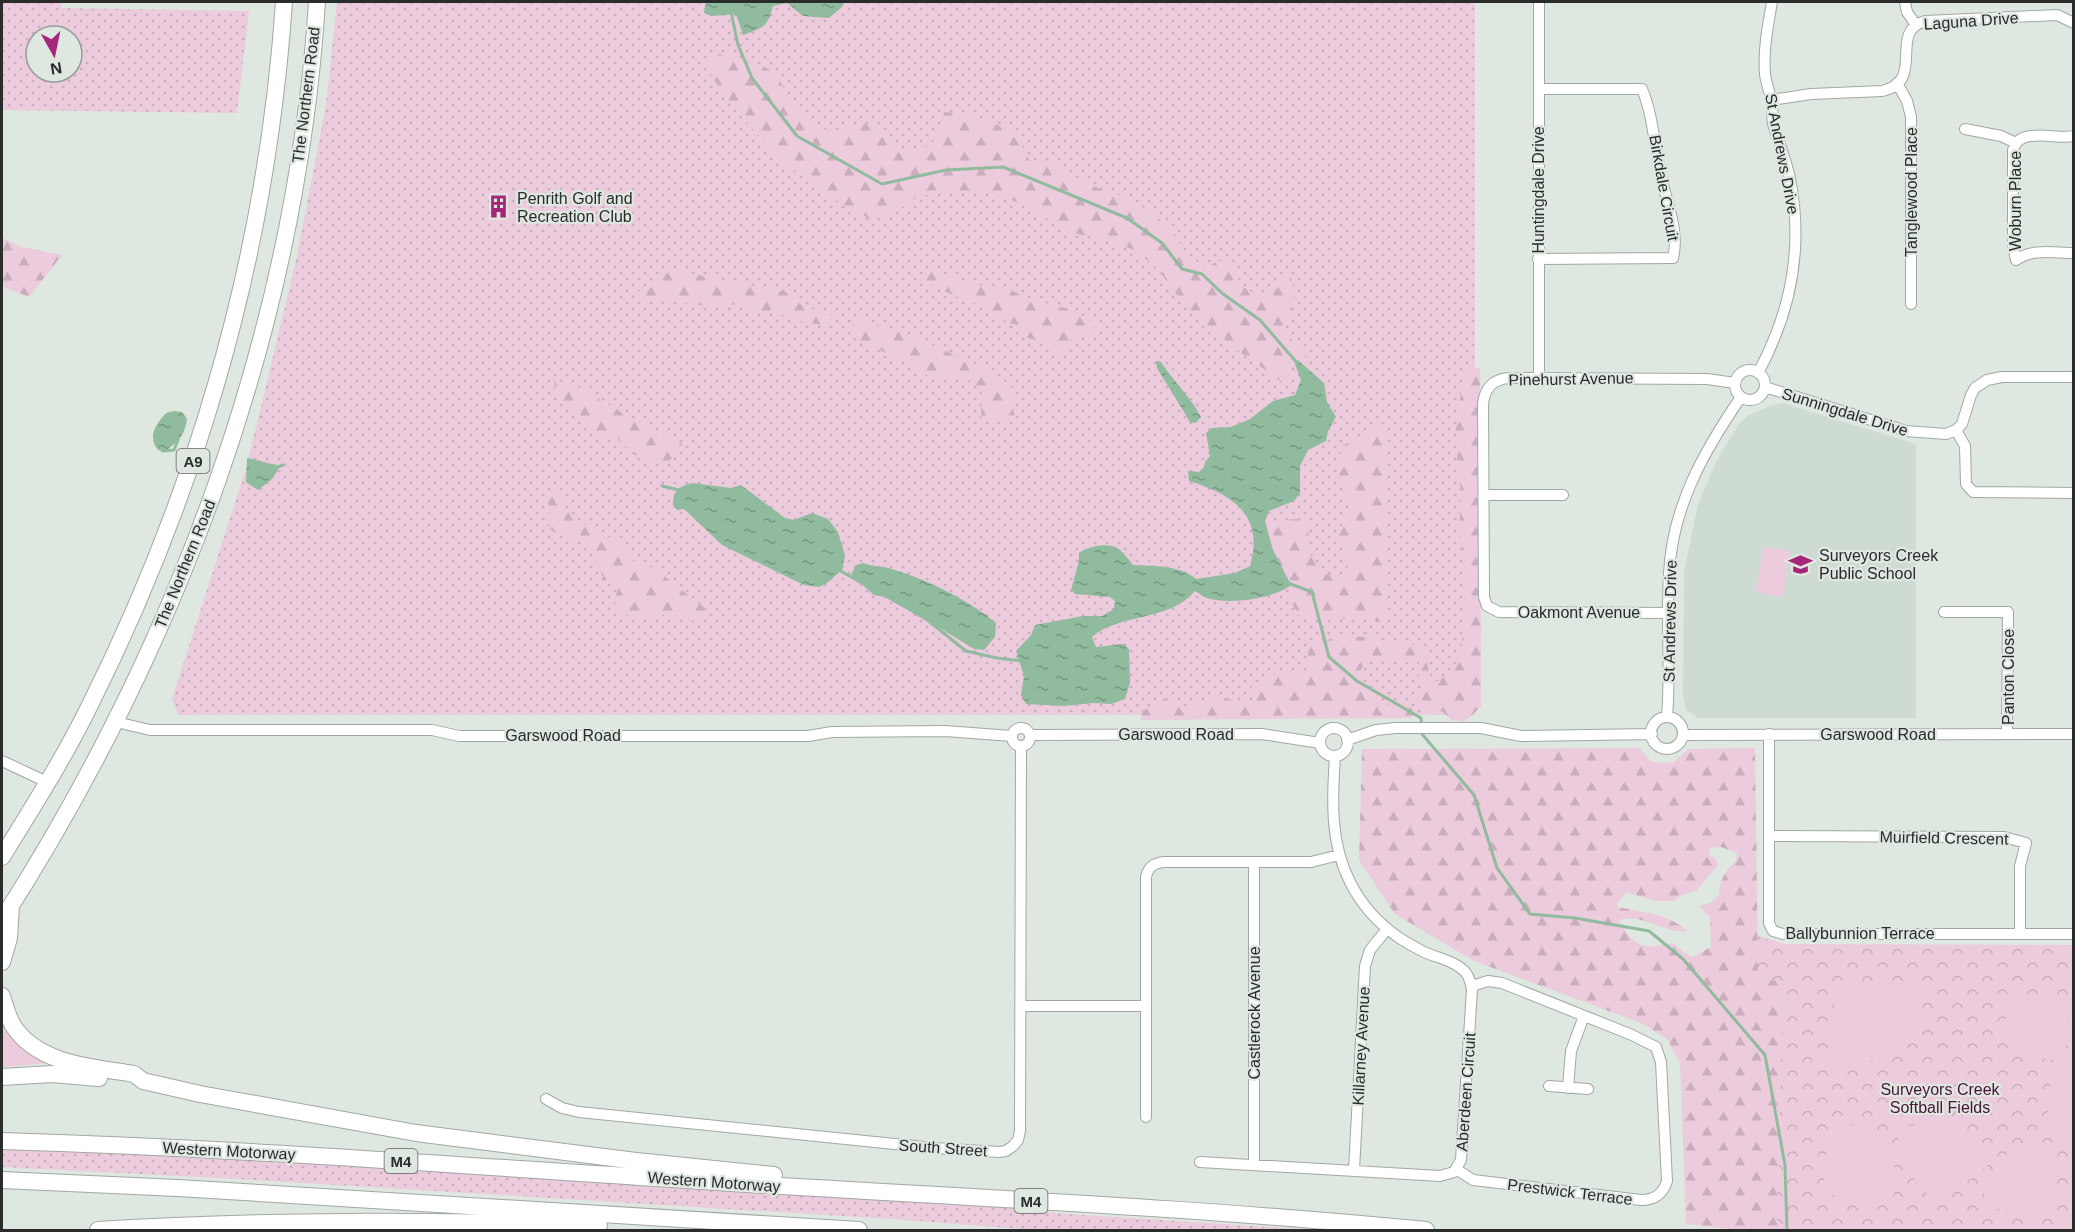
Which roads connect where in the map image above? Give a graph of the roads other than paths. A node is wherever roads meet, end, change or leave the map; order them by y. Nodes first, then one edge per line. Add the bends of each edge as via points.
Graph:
1 (284, 2) edge
2 (317, 2) edge
3 (1539, 2) edge
4 (1773, 2) edge
5 (1905, 2) edge
6 (2073, 21) edge
7 (1916, 25) junction
8 (1897, 84) junction
9 (1539, 89) junction
10 (1771, 100) junction
11 (1965, 129) dead end
12 (2073, 136) edge
13 (2016, 142) junction
14 (2073, 253) edge
15 (1538, 259) junction
16 (1911, 304) dead end
17 (1758, 373) junction
18 (2073, 377) edge
19 (1539, 378) junction
20 (1735, 383) junction
21 (1765, 387) junction
22 (1741, 397) junction
23 (1956, 430) junction
24 (2073, 493) edge
25 (1484, 495) junction
26 (1563, 495) dead end
27 (1490, 609) joint
28 (1944, 612) dead end
29 (1668, 613) junction
30 (1667, 717) junction
31 (116, 722) junction
32 (1652, 734) junction
33 (1769, 734) junction
34 (2007, 734) junction
35 (2073, 734) edge
36 (1031, 735) junction
37 (1683, 735) junction
38 (1012, 736) junction
39 (1347, 740) junction
40 (1320, 743) junction
41 (1021, 746) junction
42 (1335, 757) junction
43 (2, 761) edge
44 (47, 782) junction
45 (1770, 836) junction
46 (1339, 855) junction
47 (2, 857) edge
48 (1254, 862) junction
49 (6, 912) edge
50 (1387, 929) junction
51 (2020, 934) junction
52 (2073, 934) edge
53 (2, 962) edge
54 (1472, 986) junction
55 (2, 996) edge
56 (1021, 1006) junction
57 (1146, 1006) junction
58 (1584, 1016) junction
59 (2, 1077) edge
60 (143, 1081) junction
61 (1549, 1086) dead end
62 (1568, 1088) junction
63 (1588, 1089) dead end
64 (546, 1099) dead end
65 (1146, 1118) dead end
66 (2, 1141) edge
67 (1200, 1162) dead end
68 (1254, 1164) junction
69 (1456, 1169) junction
70 (1354, 1170) junction
71 (2, 1180) edge
72 (801, 1187) junction
73 (653, 1218) junction
74 (98, 1230) edge
75 (859, 1230) edge
76 (1426, 1230) edge

1 - 44 highway, The Northern Road / A9 via 273,118 249,261 202,437 124,636
2 - 31 highway, The Northern Road / A9 via 306,112 290,208 244,397 187,564
3 - 9 street, Huntingdale Drive
4 - 10 street, St Andrews Drive via 1765,58
5 - 7 street
6 - 7 street, Laguna Drive via 2050,15 1930,20
7 - 8 street, Laguna Drive via 1906,40 1906,68
8 - 10 street via 1882,91
8 - 16 street, Tanglewood Place via 1910,112
9 - 15 street, Huntingdale Drive
9 - 15 street, Birkdale Circuit via 1642,89 1676,246 1673,258
10 - 17 street, St Andrews Drive via 1773,126 1791,183 1795,249 1784,313
11 - 13 street, Woburn Place
12 - 13 street, Woburn Place via 2025,137
13 - 14 street, Woburn Place via 2016,260 2035,252
15 - 19 street, Huntingdale Drive
17 - 20 street via 1746,371 1738,375
17 - 21 street
18 - 23 street via 1987,380 1971,394 1965,420
19 - 20 street, Pinehurst Avenue via 1707,379
19 - 25 street, Pinehurst Avenue via 1504,379 1485,392
20 - 22 street
21 - 22 street via 1758,398
21 - 23 street, Sunningdale Drive via 1911,432 1946,434
22 - 29 street, St Andrews Drive via 1706,450 1683,501 1671,548
23 - 24 street via 1965,449 1966,484 1972,494
25 - 26 street
25 - 27 street, Pinehurst Avenue via 1484,597
27 - 29 street, Oakmont Avenue
28 - 34 street, Panton Close via 2008,612
29 - 30 street, St Andrews Drive
30 - 32 street via 1653,725
30 - 37 street via 1681,724
31 - 38 street, Garswood Road via 150,730 432,730 459,736 808,736 832,732 945,731
31 - 49 highway, The Northern Road / A9
32 - 37 street via 1658,746 1668,749 1678,745
32 - 39 street via 1521,736 1481,728 1395,728
33 - 34 street, Garswood Road
33 - 37 street, Garswood Road
33 - 45 street, Ballybunnion Terrace
34 - 35 street, Garswood Road
36 - 38 street via 1022,728
36 - 40 street, Garswood Road via 1262,734
36 - 41 street via 1028,743
38 - 41 street via 1015,744
39 - 40 street via 1344,732 1336,728 1325,731
39 - 42 street via 1344,751
40 - 42 street via 1325,752
41 - 56 street, South Street
42 - 46 street via 1334,824
43 - 44 street
44 - 47 highway, The Northern Road / A9
45 - 51 street, Ballybunnion Terrace via 1769,923 1776,933
45 - 51 street, Muirfield Crescent via 2004,837 2026,843 2020,866
46 - 48 street via 1315,862
46 - 50 street via 1358,895
48 - 57 street via 1150,863 1146,877
48 - 68 street, Castlerock Avenue
49 - 53 highway via 9,938
50 - 54 street via 1414,947 1459,967
50 - 70 street, Killarney Avenue via 1370,950 1365,966
51 - 52 street, Ballybunnion Terrace
54 - 58 street, Prestwick Terrace via 1498,981
54 - 69 street, Aberdeen Circuit via 1463,1152
55 - 60 highway, M4 via 14,1027 43,1053 134,1074
56 - 57 street
56 - 64 street, South Street via 1020,1131 1016,1143 1002,1151 934,1148 579,1112
57 - 65 street
58 - 62 street via 1571,1051
58 - 69 street, Prestwick Terrace via 1653,1045 1660,1053 1668,1177 1661,1193 1650,1200 1630,1199 1473,1180
59 - 60 highway, M4 via 52,1074 132,1084
60 - 72 highway, M4 via 416,1132 775,1175
61 - 62 street
62 - 63 street
66 - 72 highway, Western Motorway / M4 via 246,1152
67 - 68 street, Aberdeen Circuit
68 - 70 street, Aberdeen Circuit
69 - 70 street, Aberdeen Circuit via 1440,1176
71 - 73 highway
72 - 76 highway, Western Motorway / M4
73 - 74 highway via 628,1226 337,1221
73 - 75 highway

